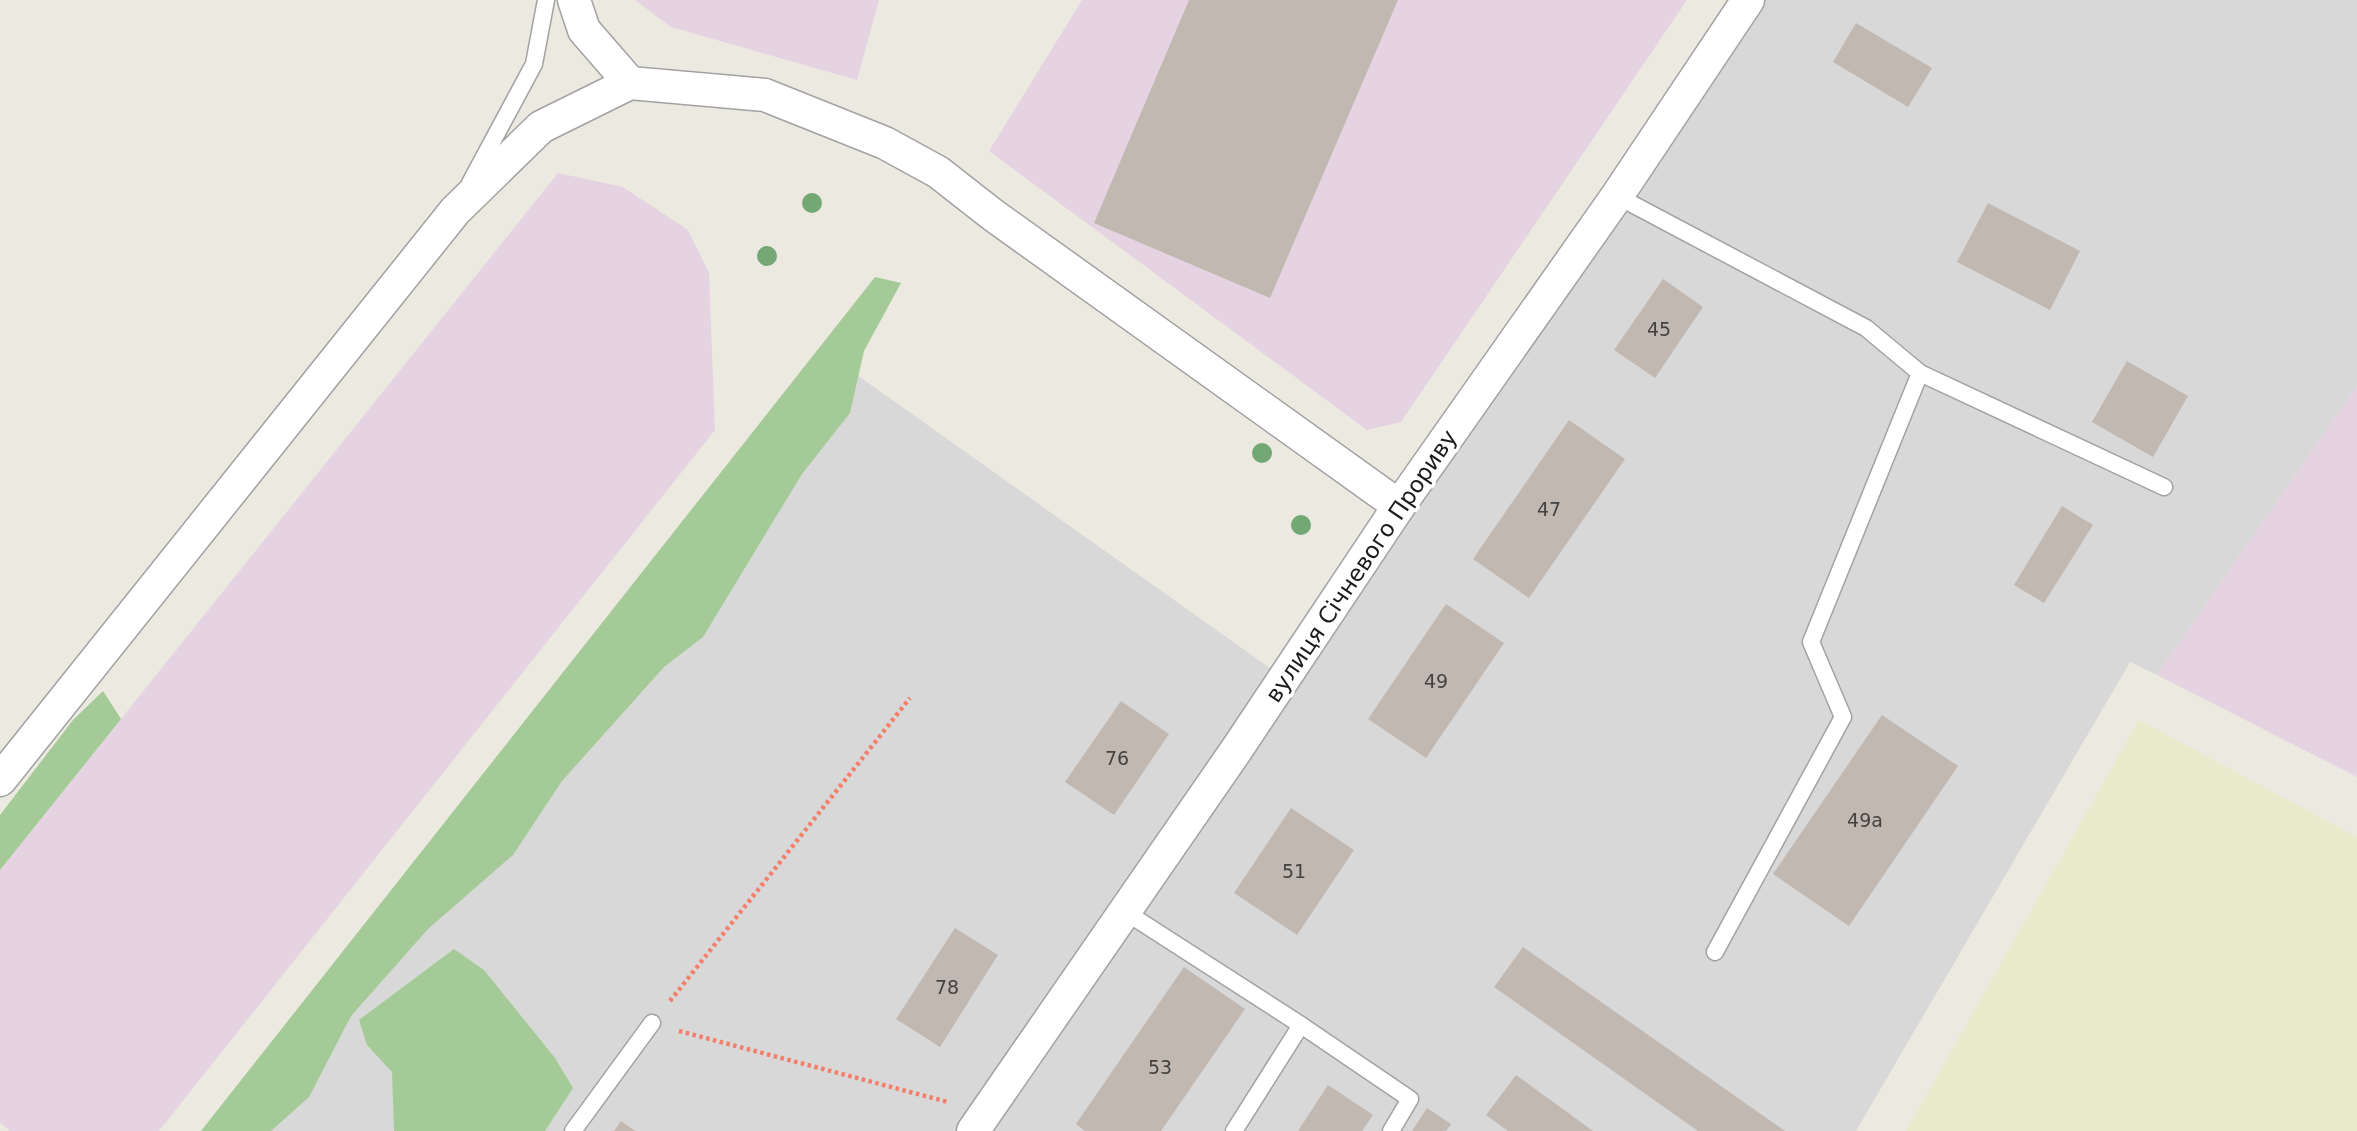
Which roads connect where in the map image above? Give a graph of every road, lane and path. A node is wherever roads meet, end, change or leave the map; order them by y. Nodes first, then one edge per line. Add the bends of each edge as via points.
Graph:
1 (545, 0) edge
2 (574, 0) edge
3 (1748, 0) edge
4 (629, 83) junction
5 (1618, 196) junction
6 (455, 211) junction
7 (1920, 373) junction
8 (2164, 487) dead end
9 (1399, 506) junction
10 (909, 698) dead end
11 (0, 780) edge
12 (1124, 911) junction
13 (1715, 952) dead end
14 (652, 1023) junction
15 (1301, 1025) junction
16 (980, 1122) edge
17 (573, 1131) edge
18 (1234, 1131) edge
19 (1391, 1131) edge

1 - 6 lane via 534,64
2 - 4 street via 584,30
3 - 5 street, вулиця Січневого Прориву
4 - 6 street via 541,127
4 - 9 street via 765,94 917,160
5 - 7 lane via 1866,328
5 - 9 street, вулиця Січневого Прориву
6 - 11 street
7 - 8 lane
7 - 13 lane via 1811,642 1843,717
9 - 12 street, вулиця Січневого Прориву
10 - 14 path
12 - 15 lane
12 - 16 street, вулиця Січневого Прориву
14 - 16 path
14 - 17 lane
15 - 18 lane
15 - 19 lane via 1410,1098

